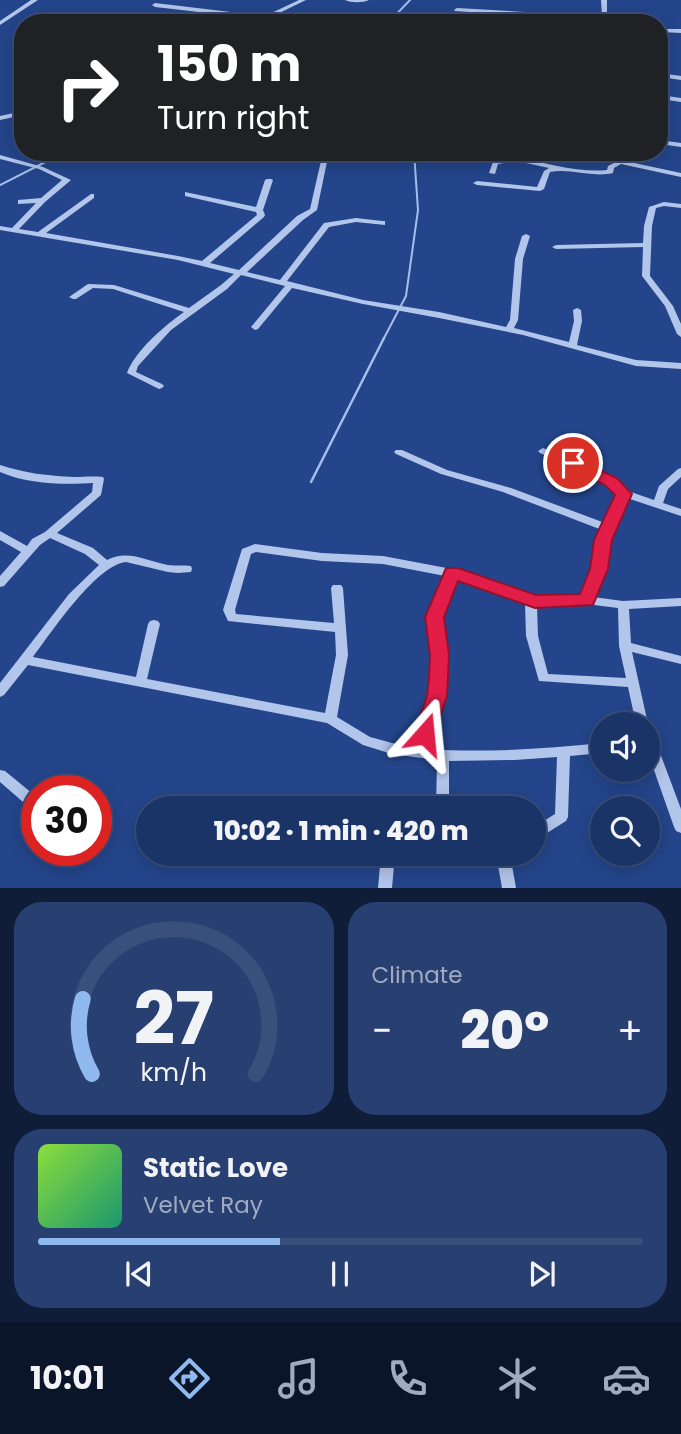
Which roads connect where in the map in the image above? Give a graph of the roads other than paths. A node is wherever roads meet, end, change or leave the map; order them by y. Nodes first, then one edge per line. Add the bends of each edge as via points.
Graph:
1 (35, 0) edge
2 (284, 0) edge
3 (296, 0) edge
4 (303, 0) edge
5 (348, 0) edge
6 (366, 0) edge
7 (155, 5) dead end
8 (457, 10) dead end
9 (232, 14) edge
10 (274, 14) edge
11 (492, 14) edge
12 (0, 23) edge
13 (15, 161) edge
14 (324, 161) edge
15 (502, 161) edge
16 (520, 161) edge
17 (557, 168) junction
18 (493, 173) dead end
19 (681, 174) edge
20 (269, 180) dead end
21 (477, 183) dead end
22 (188, 194) dead end
23 (91, 196) dead end
24 (43, 200) junction
25 (20, 202) dead end
26 (681, 206) edge
27 (259, 210) junction
28 (382, 223) dead end
29 (0, 228) edge
30 (14, 230) junction
31 (40, 234) junction
32 (526, 236) dead end
33 (646, 245) junction
34 (556, 247) dead end
35 (203, 265) junction
36 (240, 273) junction
37 (286, 283) junction
38 (72, 297) dead end
39 (576, 310) dead end
40 (189, 311) junction
41 (255, 327) dead end
42 (509, 330) junction
43 (681, 334) edge
44 (572, 346) junction
45 (681, 366) edge
46 (159, 386) dead end
47 (543, 451) dead end
48 (399, 452) dead end
49 (0, 468) edge
50 (681, 471) edge
51 (624, 494) junction
52 (658, 503) junction
53 (681, 513) edge
54 (608, 528) junction
55 (49, 534) junction
56 (0, 535) edge
57 (28, 551) junction
58 (104, 564) junction
59 (187, 569) dead end
60 (452, 573) junction
61 (0, 583) edge
62 (337, 588) dead end
63 (586, 600) junction
64 (531, 601) junction
65 (681, 602) edge
66 (624, 605) junction
67 (154, 624) dead end
68 (340, 628) junction
69 (625, 646) junction
70 (27, 660) junction
71 (681, 660) edge
72 (141, 681) junction
73 (634, 683) junction
74 (0, 692) edge
75 (640, 712) edge
76 (330, 719) junction
77 (590, 750) edge
78 (418, 753) junction
79 (564, 753) junction
80 (443, 755) junction
81 (660, 765) edge
82 (0, 775) edge
83 (21, 792) edge
84 (674, 792) edge
85 (442, 796) edge
86 (546, 826) edge
87 (681, 827) edge
88 (387, 866) edge
89 (505, 866) edge
90 (385, 888) edge
91 (509, 888) edge

1 - 12 street
2 - 3 street
4 - 10 street
5 - 6 street
7 - 9 street
8 - 11 street
13 - 24 street via 67,180
14 - 36 street via 313,210
15 - 18 street via 495,163
16 - 17 street
17 - 19 street via 605,173 620,162
17 - 21 street via 547,171 540,189
20 - 27 street
22 - 27 street
23 - 31 street
24 - 25 street
24 - 30 street
26 - 33 street via 653,207
27 - 35 street via 261,215
28 - 37 street via 356,220 327,225
29 - 30 street
30 - 31 street
31 - 35 street
32 - 42 street
33 - 34 street
33 - 43 street via 646,276 669,306
35 - 36 street
36 - 37 street
36 - 40 street
37 - 41 street
37 - 42 street
38 - 40 street via 91,286 114,287
39 - 44 street
40 - 46 street via 132,369 134,377
42 - 44 street
44 - 45 street via 636,363
47 - 51 street via 611,482
48 - 54 street
49 - 55 street via 57,481 99,480 100,487 87,504
50 - 52 street via 663,488
51 - 52 street
51 - 54 street
52 - 53 street
54 - 63 street
55 - 57 street
55 - 58 street via 89,551
56 - 57 street
57 - 61 street
58 - 59 street via 121,558 172,572
58 - 70 street via 55,618
60 - 64 street
60 - 68 street via 383,560 255,548 246,552 229,610 232,618
60 - 78 street via 434,617 440,655 437,696
62 - 68 street
63 - 64 street
63 - 66 street
64 - 73 street via 532,636 543,678
65 - 66 street
66 - 69 street
67 - 72 street
68 - 76 street via 339,680
69 - 71 street
69 - 73 street
70 - 72 street
70 - 74 street
72 - 76 street
73 - 75 street
76 - 78 street via 367,741
77 - 79 street
78 - 80 street
79 - 80 street
79 - 86 street via 561,817
80 - 85 street
81 - 84 street
82 - 83 street
84 - 87 street
88 - 90 street
89 - 91 street

